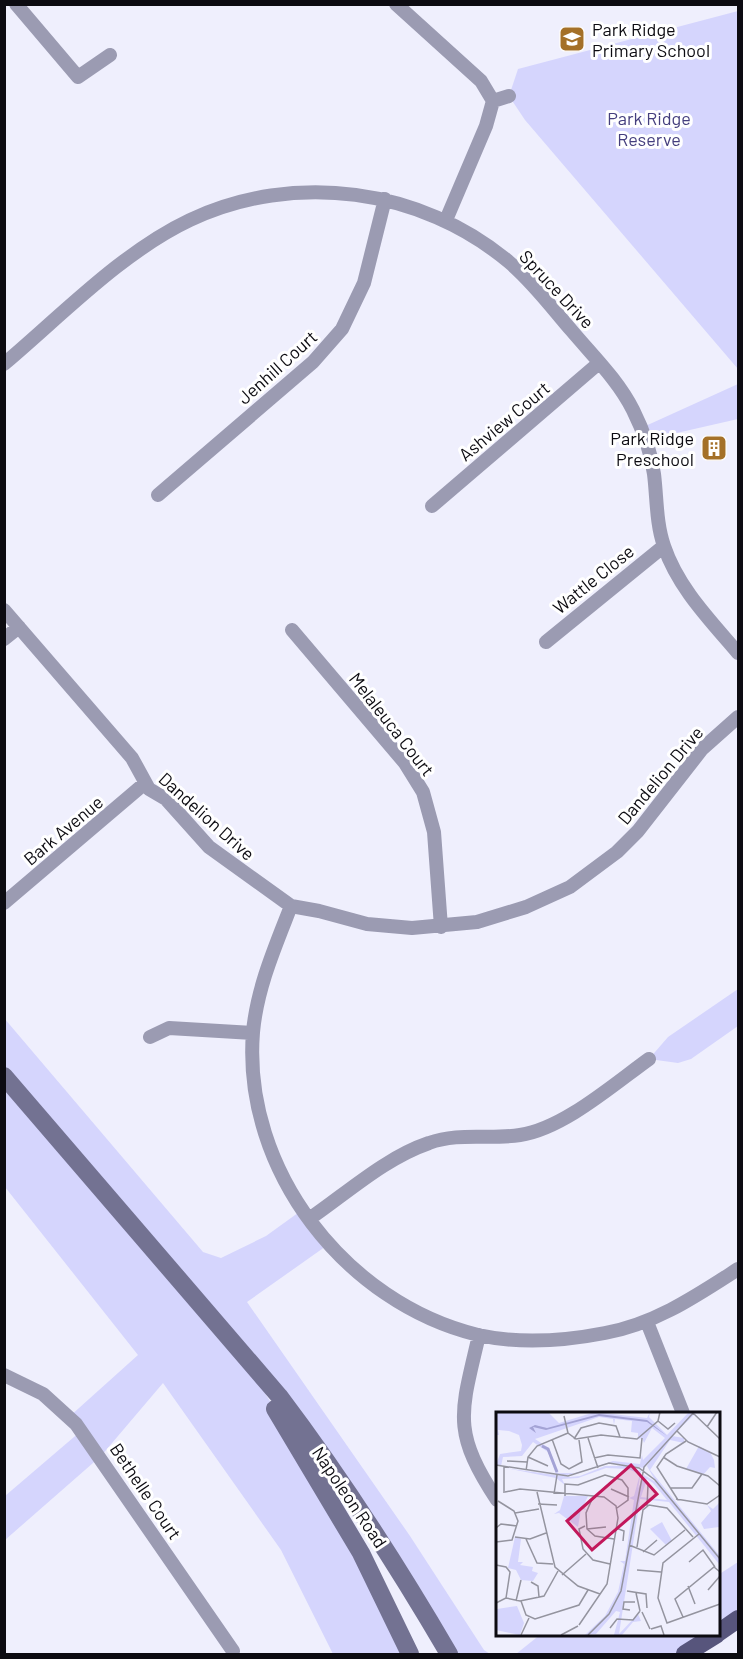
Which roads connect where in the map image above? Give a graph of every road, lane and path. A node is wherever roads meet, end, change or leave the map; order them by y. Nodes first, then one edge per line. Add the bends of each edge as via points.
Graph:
1 (16, 4) edge
2 (396, 4) edge
3 (110, 55) dead end
4 (509, 96) dead end
5 (493, 101) junction
6 (385, 199) junction
7 (446, 220) junction
8 (599, 363) junction
9 (4, 364) edge
10 (158, 495) dead end
11 (432, 506) dead end
12 (664, 546) junction
13 (4, 610) edge
14 (19, 627) junction
15 (292, 630) dead end
16 (4, 639) edge
17 (546, 642) dead end
18 (738, 653) edge
19 (738, 717) edge
20 (144, 784) junction
21 (4, 903) edge
22 (291, 906) junction
23 (441, 927) junction
24 (253, 1033) junction
25 (150, 1037) dead end
26 (649, 1059) dead end
27 (4, 1076) edge
28 (309, 1219) junction
29 (738, 1269) edge
30 (647, 1322) junction
31 (479, 1335) junction
32 (237, 1350) junction
33 (4, 1375) edge
34 (683, 1412) edge
35 (496, 1498) edge
36 (738, 1619) edge
37 (719, 1632) edge
38 (714, 1635) edge
39 (233, 1651) dead end
40 (448, 1652) edge
41 (410, 1654) edge
42 (685, 1654) edge

1 - 3 street via 78,77
2 - 5 street via 482,81
4 - 5 street
5 - 7 street
6 - 7 street, Spruce Drive
6 - 9 street, Spruce Drive via 324,192 285,193 189,220 136,253
6 - 10 street, Jenhill Court via 364,283 342,329 313,362
7 - 8 street, Spruce Drive via 511,264
8 - 11 street, Ashview Court
8 - 12 street, Spruce Drive via 624,395 645,438
12 - 17 street, Wattle Close
12 - 18 street, Spruce Drive via 690,595
13 - 14 street, Dandelion Drive
14 - 16 street
14 - 20 street, Dandelion Drive via 132,758
15 - 23 street, Melaleuca Court via 405,763 423,792 434,832
19 - 23 street, Dandelion Drive via 702,749 638,831 570,887 518,910
20 - 21 street, Bark Avenue
20 - 22 street, Dandelion Drive via 166,799 226,862
22 - 23 street, Dandelion Drive via 388,927
22 - 24 street via 267,967
24 - 25 street via 169,1028
24 - 28 street via 261,1119 277,1165
26 - 28 street via 570,1114 538,1130 521,1135 448,1138 412,1149
27 - 32 main road, Napoleon Road
28 - 31 street via 344,1261 383,1292 433,1319
29 - 30 street
30 - 31 street via 566,1339
30 - 34 street
31 - 35 street via 464,1403 463,1427 472,1460
32 - 40 main road, Napoleon Road via 279,1396 327,1461
32 - 41 main road, Napoleon Road via 356,1545
33 - 39 street, Bethelle Court via 43,1394 76,1424
36 - 37 main road
38 - 42 main road

